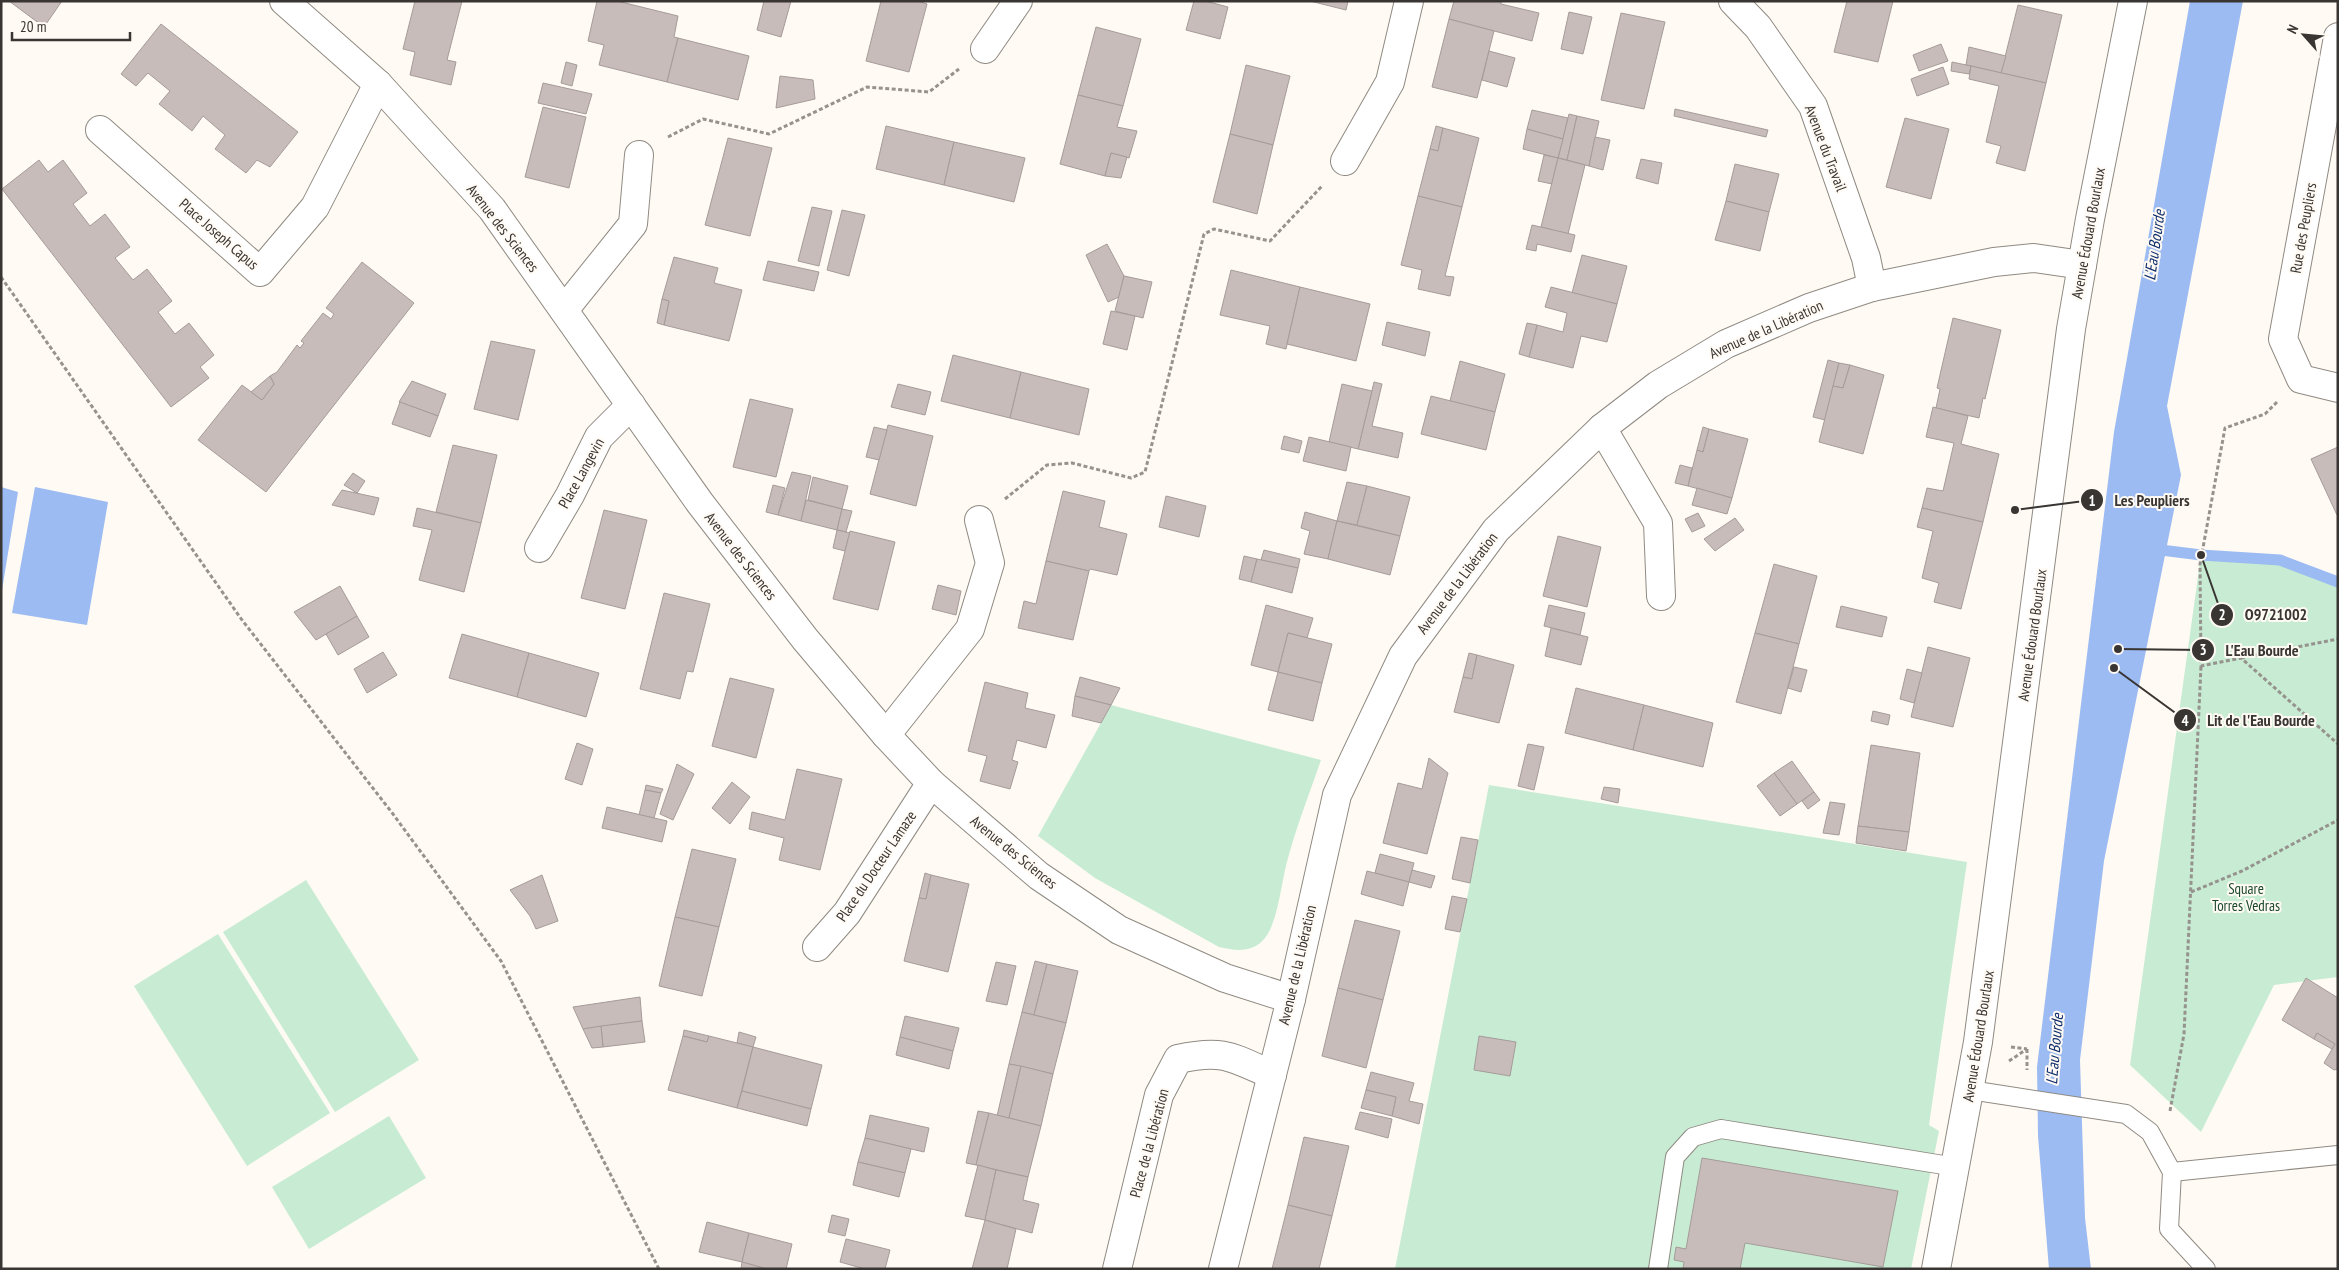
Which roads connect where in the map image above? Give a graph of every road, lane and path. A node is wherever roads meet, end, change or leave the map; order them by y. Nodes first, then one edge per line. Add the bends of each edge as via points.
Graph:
1 (1018, 1) edge
2 (1409, 1) edge
3 (1733, 1) edge
4 (2134, 1) edge
5 (298, 5) edge
6 (2338, 37) edge
7 (984, 49) joint
8 (378, 84) junction
9 (100, 130) dead end
10 (639, 155) joint
11 (1345, 161) joint
12 (2082, 265) junction
13 (1, 277) edge
14 (1872, 287) junction
15 (564, 310) junction
16 (2301, 379) junction
17 (2338, 388) edge
18 (631, 406) junction
19 (1602, 428) junction
20 (979, 520) joint
21 (538, 548) dead end
22 (1661, 596) dead end
23 (2338, 638) edge
24 (2241, 658) junction
25 (2202, 666) junction
26 (886, 735) junction
27 (2338, 744) edge
28 (931, 782) junction
29 (2338, 820) edge
30 (2191, 892) junction
31 (818, 947) dead end
32 (1291, 999) junction
33 (1272, 1075) junction
34 (1970, 1090) junction
35 (2150, 1132) junction
36 (2338, 1156) edge
37 (1956, 1167) junction
38 (2172, 1172) junction
39 (659, 1269) edge
40 (1118, 1269) edge
41 (1223, 1269) edge
42 (1658, 1269) edge
43 (1936, 1269) edge
44 (2206, 1269) edge

1 - 7 street
2 - 11 street via 1390,82
3 - 14 street, Avenue du Travail via 1758,27 1812,106 1866,258
4 - 12 street, Avenue Édouard Bourlaux
5 - 8 street, Avenue des Sciences
6 - 16 street, Rue des Peupliers via 2284,339
7 - 10 path via 930,92 868,87 769,134 703,119
8 - 9 street, Place Joseph Capus via 315,207 260,272
8 - 15 street, Avenue des Sciences via 492,209
10 - 15 street via 633,224
11 - 20 path via 1270,241 1214,229 1204,234 1145,472 1131,478 1072,463 1046,465
12 - 14 street, Avenue de la Libération via 2034,258
12 - 34 street, Avenue Édouard Bourlaux
13 - 39 path via 242,620 393,814 501,961
14 - 19 street, Avenue de la Libération via 1809,308 1726,344 1658,385
15 - 18 street, Avenue des Sciences
16 - 17 street
16 - 25 path via 2265,414 2225,428 2200,564
18 - 21 street, Place Langevin via 599,437 570,495
18 - 26 street, Avenue des Sciences via 700,503
19 - 22 street via 1658,523
19 - 32 street, Avenue de la Libération via 1496,530 1403,656 1337,795
20 - 26 street via 990,563 970,628
23 - 24 path
24 - 25 path
24 - 27 path
25 - 30 path
26 - 28 street, Avenue des Sciences
28 - 31 street, Place du Docteur Lamaze via 848,913
28 - 32 street, Avenue des Sciences via 1039,876 1119,930 1225,978
29 - 30 path via 2242,871
30 - 35 path via 2184,1034 2172,1109
32 - 33 street, Avenue de la Libération
33 - 40 street, Place de la Libération via 1230,1056 1204,1053 1178,1059 1159,1095
33 - 41 street, Avenue de la Libération
34 - 35 lane via 2126,1114
34 - 37 street, Avenue Édouard Bourlaux
35 - 38 lane
36 - 38 lane
37 - 42 lane via 1721,1130 1694,1137 1675,1157
37 - 43 street, Avenue Édouard Bourlaux
38 - 44 lane via 2168,1229

